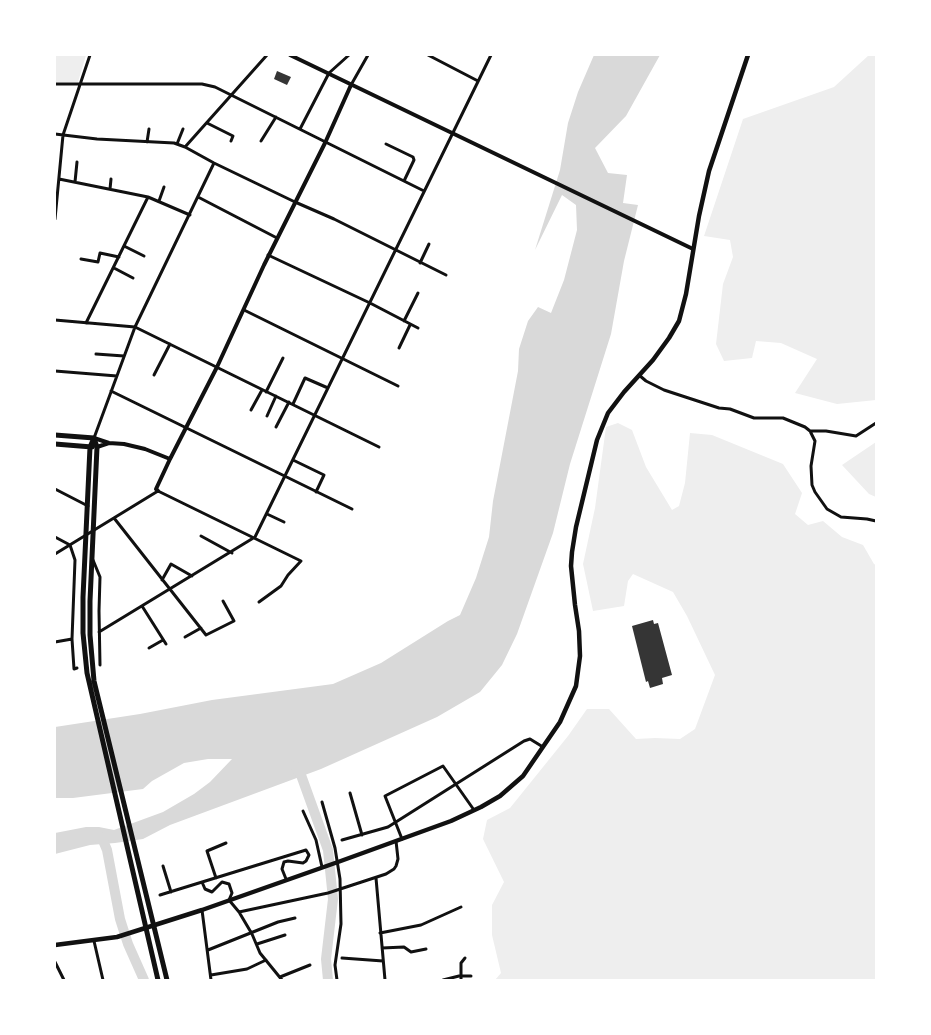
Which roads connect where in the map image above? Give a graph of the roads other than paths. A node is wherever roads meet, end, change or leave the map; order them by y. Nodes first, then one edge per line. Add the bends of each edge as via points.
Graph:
1 (90, 55) edge
2 (267, 55) edge
3 (290, 55) edge
4 (349, 55) edge
5 (368, 55) edge
6 (428, 55) edge
7 (491, 55) edge
8 (748, 55) edge
9 (328, 73) junction
10 (478, 81) junction
11 (55, 84) edge
12 (81, 84) junction
13 (351, 84) junction
14 (232, 95) junction
15 (276, 118) junction
16 (207, 123) junction
17 (149, 129) dead end
18 (182, 130) dead end
19 (300, 130) junction
20 (452, 133) junction
21 (55, 134) edge
22 (63, 135) junction
23 (231, 141) dead end
24 (148, 142) junction
25 (261, 142) dead end
26 (325, 143) junction
27 (177, 144) junction
28 (386, 144) dead end
29 (185, 147) junction
30 (77, 162) dead end
31 (214, 163) junction
32 (59, 179) junction
33 (112, 179) dead end
34 (404, 181) junction
35 (75, 182) junction
36 (164, 187) dead end
37 (110, 189) junction
38 (424, 191) junction
39 (148, 197) junction
40 (198, 197) junction
41 (159, 201) junction
42 (295, 202) junction
43 (190, 215) junction
44 (55, 219) edge
45 (277, 238) junction
46 (429, 244) dead end
47 (124, 246) junction
48 (693, 249) junction
49 (396, 250) junction
50 (268, 255) junction
51 (144, 256) dead end
52 (119, 257) junction
53 (81, 260) dead end
54 (420, 263) junction
55 (114, 268) junction
56 (446, 275) dead end
57 (133, 278) dead end
58 (418, 293) dead end
59 (370, 303) junction
60 (244, 310) junction
61 (55, 320) edge
62 (404, 321) junction
63 (86, 323) junction
64 (410, 325) junction
65 (135, 328) junction
66 (418, 328) dead end
67 (170, 344) junction
68 (399, 348) dead end
69 (96, 354) dead end
70 (124, 356) junction
71 (283, 358) dead end
72 (342, 359) junction
73 (217, 366) junction
74 (55, 372) edge
75 (154, 375) dead end
76 (639, 375) junction
77 (117, 376) junction
78 (398, 386) dead end
79 (328, 388) junction
80 (262, 390) junction
81 (111, 391) junction
82 (266, 392) junction
83 (276, 396) junction
84 (291, 403) junction
85 (251, 410) dead end
86 (314, 415) junction
87 (267, 416) dead end
88 (876, 423) edge
89 (186, 427) junction
90 (276, 427) dead end
91 (810, 431) junction
92 (55, 435) edge
93 (94, 438) junction
94 (109, 443) junction
95 (55, 444) edge
96 (90, 447) junction
97 (97, 447) junction
98 (379, 447) dead end
99 (170, 459) junction
100 (293, 460) junction
101 (285, 476) junction
102 (55, 489) edge
103 (158, 491) junction
104 (316, 492) junction
105 (88, 506) junction
106 (352, 509) dead end
107 (267, 514) junction
108 (114, 518) junction
109 (876, 521) edge
110 (284, 522) dead end
111 (94, 530) junction
112 (87, 535) junction
113 (201, 536) dead end
114 (55, 537) edge
115 (255, 537) junction
116 (70, 544) junction
117 (232, 552) junction
118 (55, 554) edge
119 (92, 557) junction
120 (193, 576) junction
121 (162, 580) junction
122 (169, 589) junction
123 (223, 601) dead end
124 (259, 602) dead end
125 (142, 606) junction
126 (201, 628) junction
127 (99, 632) junction
128 (185, 637) dead end
129 (72, 639) junction
130 (163, 640) junction
131 (55, 642) edge
132 (166, 644) dead end
133 (149, 648) dead end
134 (100, 665) dead end
135 (78, 668) dead end
136 (93, 689) junction
137 (543, 747) junction
138 (456, 785) junction
139 (350, 793) dead end
140 (322, 802) dead end
141 (474, 810) junction
142 (304, 811) dead end
143 (397, 822) junction
144 (362, 834) junction
145 (402, 838) junction
146 (342, 840) dead end
147 (396, 841) junction
148 (226, 843) dead end
149 (338, 862) junction
150 (163, 866) dead end
151 (323, 866) junction
152 (216, 878) junction
153 (376, 878) junction
154 (286, 880) junction
155 (202, 882) junction
156 (340, 888) junction
157 (171, 892) junction
158 (160, 895) dead end
159 (229, 900) junction
160 (461, 907) dead end
161 (202, 910) junction
162 (238, 912) junction
163 (295, 918) dead end
164 (154, 926) junction
165 (145, 928) junction
166 (380, 933) junction
167 (252, 934) junction
168 (285, 935) dead end
169 (94, 941) junction
170 (55, 944) edge
171 (256, 944) junction
172 (382, 948) junction
173 (426, 949) dead end
174 (208, 950) junction
175 (342, 958) dead end
176 (464, 958) dead end
177 (266, 960) junction
178 (383, 961) junction
179 (55, 962) edge
180 (310, 965) dead end
181 (211, 975) junction
182 (470, 976) dead end
183 (461, 978) edge
184 (281, 979) edge
185 (64, 980) edge
186 (103, 980) edge
187 (158, 980) edge
188 (166, 980) edge
189 (211, 980) edge
190 (337, 980) edge
191 (385, 980) edge
192 (442, 980) edge

1 - 12 street
2 - 14 street
3 - 9 street
4 - 9 street
5 - 13 street
6 - 10 street
7 - 10 street
8 - 48 main road via 709,171
9 - 13 street
9 - 19 street
10 - 20 street
11 - 12 street
12 - 14 street via 202,84
12 - 22 street
13 - 20 street
13 - 26 street
14 - 15 street
14 - 16 street
15 - 19 street
15 - 25 street
16 - 23 street via 233,136
16 - 29 street
17 - 24 street
18 - 27 street
19 - 26 street
20 - 38 street
20 - 48 street
21 - 22 street
22 - 24 street
22 - 32 street
24 - 27 street
26 - 34 street
26 - 42 street
27 - 29 street
28 - 34 street via 413,157
29 - 31 street
30 - 35 street
31 - 40 street
31 - 42 street
32 - 35 street
32 - 44 street
33 - 37 street
34 - 38 street
35 - 37 street
36 - 41 street
37 - 39 street
38 - 49 street
39 - 41 street
39 - 47 street
40 - 43 street
40 - 45 street
41 - 43 street
42 - 45 street
42 - 49 street
43 - 65 street
45 - 50 street
46 - 54 street
47 - 51 street
47 - 52 street
48 - 76 main road via 679,320 664,346
49 - 54 street
49 - 59 street
50 - 59 street
50 - 60 street
52 - 53 street via 100,253 98,262
52 - 55 street
54 - 56 street
55 - 57 street
55 - 63 street
58 - 62 street
59 - 62 street
59 - 72 street
60 - 72 street
60 - 73 street
61 - 63 street
62 - 64 street
63 - 65 street
64 - 66 street
64 - 68 street
65 - 67 street
65 - 70 street
67 - 73 street
67 - 75 street
69 - 70 street
70 - 77 street
71 - 82 street
72 - 78 street
72 - 79 street
73 - 80 street
73 - 89 street
74 - 77 street
76 - 91 street via 664,390 690,399 749,417 786,418
76 - 137 main road via 608,413 597,440 572,552 580,656 576,686 560,722
77 - 81 street
79 - 84 street via 305,378
79 - 86 street
80 - 82 street
80 - 85 street
81 - 89 street
81 - 93 street
82 - 83 street
83 - 84 street
83 - 87 street
84 - 86 street
84 - 90 street
86 - 98 street
86 - 100 street
88 - 91 street via 856,436
89 - 99 street
89 - 101 street
91 - 109 street via 815,441 812,485 820,500 837,516
92 - 93 highway
93 - 94 street
93 - 96 highway
93 - 97 highway
94 - 97 street
94 - 99 street via 145,449
95 - 96 highway
96 - 97 highway
96 - 105 highway
97 - 111 highway
99 - 103 street via 156,489
100 - 101 street
100 - 104 street via 324,475
101 - 104 street
101 - 107 street
102 - 105 street
103 - 108 street
103 - 115 street
104 - 106 street
105 - 112 highway
107 - 110 street
107 - 115 street
108 - 111 street
108 - 121 street
111 - 112 street
111 - 119 highway
112 - 116 street
112 - 136 highway via 83,633 87,673
113 - 117 street
114 - 116 street
115 - 117 street
115 - 124 street via 301,561 281,586
116 - 118 street
116 - 129 street via 75,560
117 - 120 street
119 - 127 street via 100,577
119 - 136 highway via 90,635
120 - 121 street via 171,564
120 - 122 street
121 - 122 street
122 - 125 street
122 - 126 street
123 - 126 street via 234,621 206,636
125 - 127 street
125 - 130 street
126 - 128 street
127 - 134 street
129 - 131 street
129 - 135 street via 74,669
130 - 132 street
130 - 133 street
136 - 164 highway
136 - 165 highway
137 - 138 street via 530,739 524,741
137 - 141 main road via 513,786
138 - 141 street
138 - 143 street
138 - 143 street via 443,766 386,796
139 - 144 street
140 - 149 street
141 - 145 main road
142 - 151 street
143 - 144 street
143 - 145 street
144 - 146 street
145 - 147 main road
147 - 149 main road
147 - 153 street via 398,859 394,869
148 - 152 street via 207,851
149 - 151 main road
149 - 156 street
150 - 157 street
151 - 154 main road
152 - 154 street via 306,850 309,856 303,863 284,862 282,869
152 - 155 street
153 - 156 street
153 - 166 street
154 - 159 main road
155 - 157 street
155 - 159 street via 205,889 212,892 222,882 229,884 232,893
156 - 162 street
156 - 190 street
157 - 158 street
159 - 161 main road
159 - 162 street
160 - 166 street via 421,925
161 - 164 main road
161 - 174 street
162 - 167 street
163 - 167 street
164 - 165 main road
164 - 188 highway
165 - 169 main road
165 - 187 highway
166 - 172 street
167 - 171 street
167 - 174 street
168 - 171 street
169 - 170 main road
169 - 186 street
171 - 177 street
172 - 173 street via 404,947 411,952
172 - 178 street
174 - 181 street
175 - 178 street
176 - 183 street
177 - 181 street via 247,970
177 - 184 street
178 - 191 street
179 - 185 street
180 - 184 street
181 - 189 street
182 - 183 street
183 - 192 street

